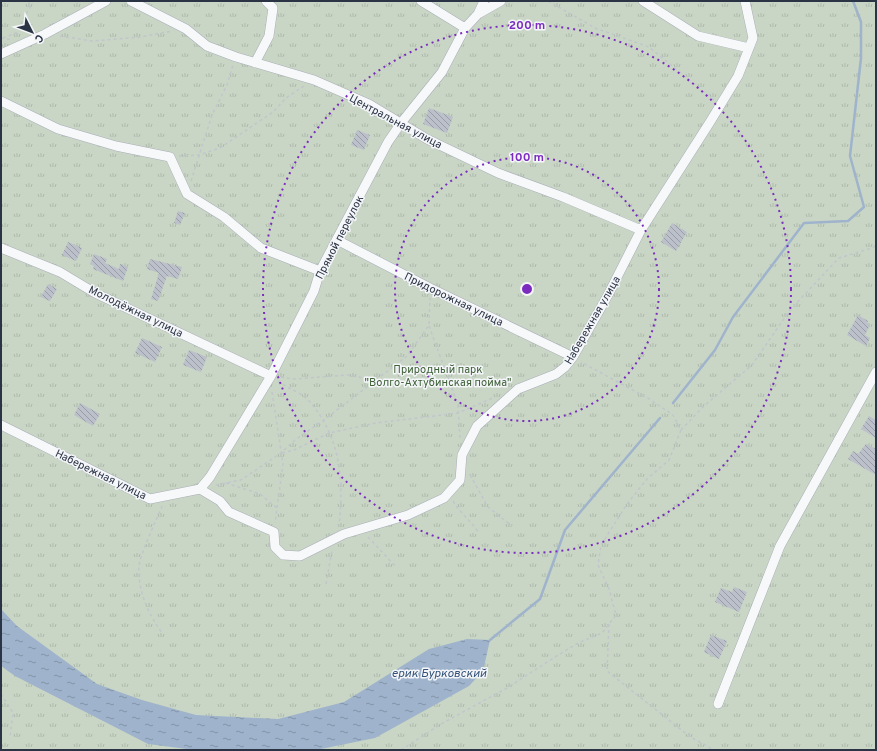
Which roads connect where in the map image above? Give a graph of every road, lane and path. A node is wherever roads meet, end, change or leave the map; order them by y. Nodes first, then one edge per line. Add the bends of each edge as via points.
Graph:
1 (29, 1) edge
2 (106, 1) edge
3 (131, 1) edge
4 (266, 1) edge
5 (421, 1) edge
6 (484, 1) edge
7 (501, 1) edge
8 (548, 1) edge
9 (643, 1) edge
10 (745, 1) edge
11 (478, 14) junction
12 (465, 28) junction
13 (186, 29) junction
14 (45, 34) junction
15 (3, 38) dead end
16 (749, 48) junction
17 (1, 54) edge
18 (236, 57) junction
19 (255, 63) junction
20 (314, 80) junction
21 (1, 100) edge
22 (720, 106) junction
23 (401, 123) junction
24 (199, 155) junction
25 (170, 157) junction
26 (186, 194) junction
27 (641, 230) junction
28 (337, 240) junction
29 (876, 245) edge
30 (1, 248) edge
31 (320, 271) junction
32 (430, 288) junction
33 (429, 325) junction
34 (573, 357) junction
35 (876, 372) edge
36 (271, 376) junction
37 (376, 380) junction
38 (272, 390) dead end
39 (499, 396) dead end
40 (458, 413) junction
41 (324, 420) junction
42 (1, 425) edge
43 (681, 430) junction
44 (329, 433) junction
45 (460, 439) dead end
46 (281, 453) junction
47 (467, 469) dead end
48 (224, 483) junction
49 (455, 486) junction
50 (200, 489) junction
51 (164, 501) dead end
52 (277, 508) junction
53 (512, 526) dead end
54 (361, 530) junction
55 (274, 532) junction
56 (479, 533) dead end
57 (334, 539) junction
58 (396, 567) dead end
59 (326, 584) dead end
60 (609, 624) junction
61 (162, 633) dead end
62 (1, 694) edge
63 (718, 704) dead end
64 (10, 738) dead end
65 (401, 750) edge
66 (714, 750) edge

1 - 15 path via 30,7 16,33
2 - 14 street
3 - 13 street, Центральная улица
4 - 19 street via 273,8 269,36
5 - 12 street
6 - 11 street, Прямой переулок
7 - 11 street, Прямой переулок
8 - 22 path via 595,28 649,47
9 - 16 street via 698,36
10 - 16 street, Набережная улица via 753,38
11 - 12 street, Прямой переулок
12 - 23 street, Прямой переулок via 442,72
13 - 14 path via 140,37 92,41
13 - 18 street, Центральная улица via 207,46
14 - 17 street
16 - 22 street, Набережная улица via 738,76
18 - 19 street, Центральная улица
18 - 24 path
19 - 20 street, Центральная улица
20 - 23 street, Центральная улица via 369,104
20 - 24 path via 220,148
21 - 25 street via 58,129 116,146
22 - 27 street, Набережная улица
23 - 27 street, Центральная улица via 426,139 498,173
23 - 28 street, Прямой переулок via 388,142
24 - 25 path
24 - 26 path
25 - 26 street
26 - 31 street via 224,217 261,248
27 - 34 street, Набережная улица
28 - 31 street, Прямой переулок
28 - 32 street, Придорожная улица
29 - 43 path via 839,258 790,310 752,365 704,406
30 - 36 street, Молодёжная улица via 60,272 95,292
31 - 36 street, Прямой переулок via 314,291
32 - 33 path
32 - 34 street, Придорожная улица
33 - 37 path via 407,356
33 - 40 path via 458,405
34 - 43 path via 651,400 673,415
34 - 49 street, Набережная улица via 556,374 518,389 477,426 462,455 460,480
35 - 63 street via 780,546
36 - 37 path via 294,379 348,376
36 - 41 path via 308,400
36 - 50 street, Прямой переулок via 210,477
37 - 41 path
38 - 46 path
39 - 40 path
40 - 44 path via 376,423
40 - 45 path
41 - 44 path
41 - 46 path
42 - 50 street, Набережная улица via 150,499
43 - 60 path via 670,460 647,480 627,504 601,545 598,565 616,615
44 - 46 path via 294,450
44 - 57 path via 338,453 342,499 339,526
46 - 48 path via 241,480
46 - 52 path
47 - 53 path via 488,507
48 - 50 path
48 - 52 path via 260,494
49 - 54 street, Набережная улица via 444,498 408,515
49 - 56 path via 453,502
50 - 55 street via 220,501 230,512
51 - 61 path via 138,566 142,595 150,615
52 - 55 path
54 - 57 street, Набережная улица
54 - 58 path
55 - 57 street, Набережная улица via 275,547 283,555 300,556
57 - 59 path
60 - 65 path via 602,633 578,643
60 - 66 path via 607,671 688,736
62 - 64 path via 13,713

